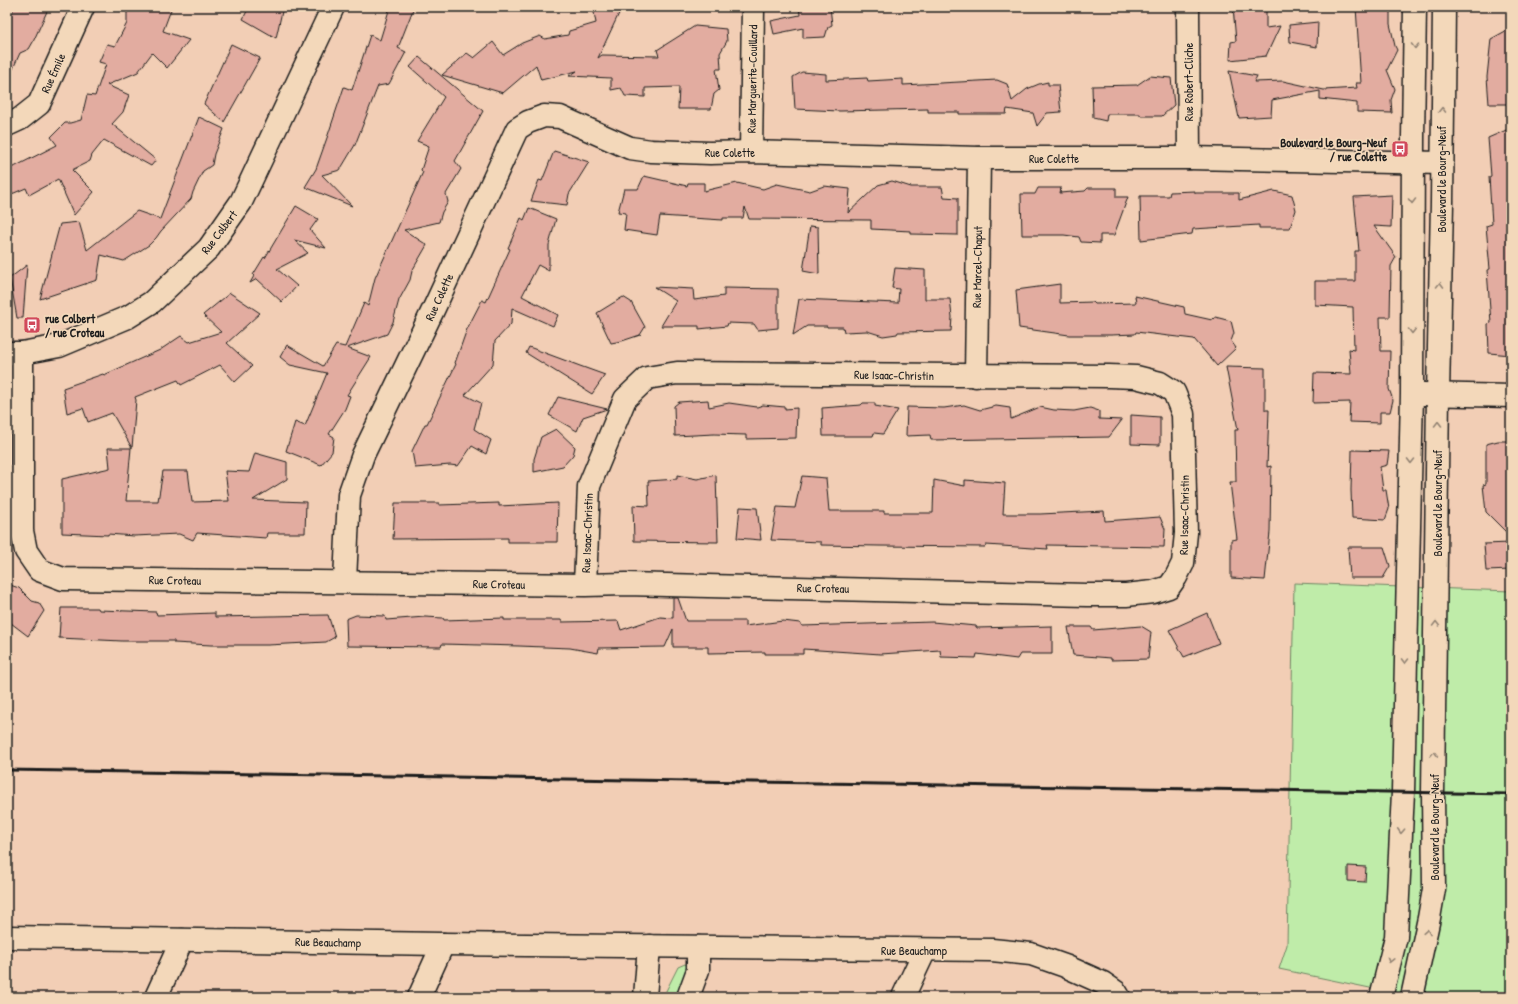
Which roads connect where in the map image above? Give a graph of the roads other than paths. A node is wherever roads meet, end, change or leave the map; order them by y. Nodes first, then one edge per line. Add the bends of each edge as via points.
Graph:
1 (83, 7) edge
2 (333, 7) edge
3 (753, 7) edge
4 (1188, 7) edge
5 (1415, 7) edge
6 (1444, 7) edge
7 (7, 125) edge
8 (751, 152) junction
9 (979, 158) junction
10 (1189, 158) junction
11 (1413, 162) junction
12 (1442, 163) junction
13 (15, 353) edge
14 (976, 376) junction
15 (1412, 394) junction
16 (1438, 394) junction
17 (1511, 396) edge
18 (1176, 577) joint
19 (345, 581) junction
20 (585, 585) junction
21 (7, 937) edge
22 (182, 940) junction
23 (443, 944) junction
24 (649, 946) junction
25 (698, 947) junction
26 (924, 950) junction
27 (156, 997) edge
28 (419, 997) edge
29 (645, 997) edge
30 (688, 997) edge
31 (903, 997) edge
32 (1120, 997) edge
33 (1381, 997) edge
34 (1412, 997) edge

1 - 7 street, Rue Émile via 39,104 20,119
2 - 13 street, Rue Colbert via 241,202 209,248 152,302 128,317 59,346
3 - 8 street, Rue Marguerite-Couillard
4 - 10 street, Rue Robert-Cliche
5 -> 11 street
12 -> 6 street, Boulevard le Bourg-Neuf
8 - 9 street, Rue Colette
8 - 19 street, Rue Colette via 710,153 630,148 560,117 544,116 517,129 363,455 349,495
9 - 10 street, Rue Colette
9 - 14 street, Rue Marcel-Chaput
10 - 11 street, Rue Colette
11 - 12 street, Rue Colette
11 -> 15 street
16 -> 12 street, Boulevard le Bourg-Neuf
13 - 19 street, Rue Croteau via 22,531 26,551 39,570 63,578
14 - 18 street, Rue Isaac-Christin via 1136,378 1160,383 1174,392 1183,414 1186,533 1183,563
14 - 20 street, Rue Isaac-Christin via 677,373 647,378 624,398 589,486
15 - 16 street
15 -> 33 street via 1403,792 1396,937
16 - 17 street
34 -> 16 street, Boulevard le Bourg-Neuf via 1434,889
18 - 20 street, Rue Croteau via 1163,589 1126,595 807,587
19 - 20 street, Rue Croteau
21 - 22 street, Rue Beauchamp
22 - 23 street, Rue Beauchamp
22 - 27 street
23 - 24 street, Rue Beauchamp
23 - 28 street
24 - 25 street, Rue Beauchamp
24 - 29 street
25 - 26 street, Rue Beauchamp
25 - 30 street via 698,970
26 - 31 street
26 - 32 street, Rue Beauchamp via 992,950 1031,954 1102,983

